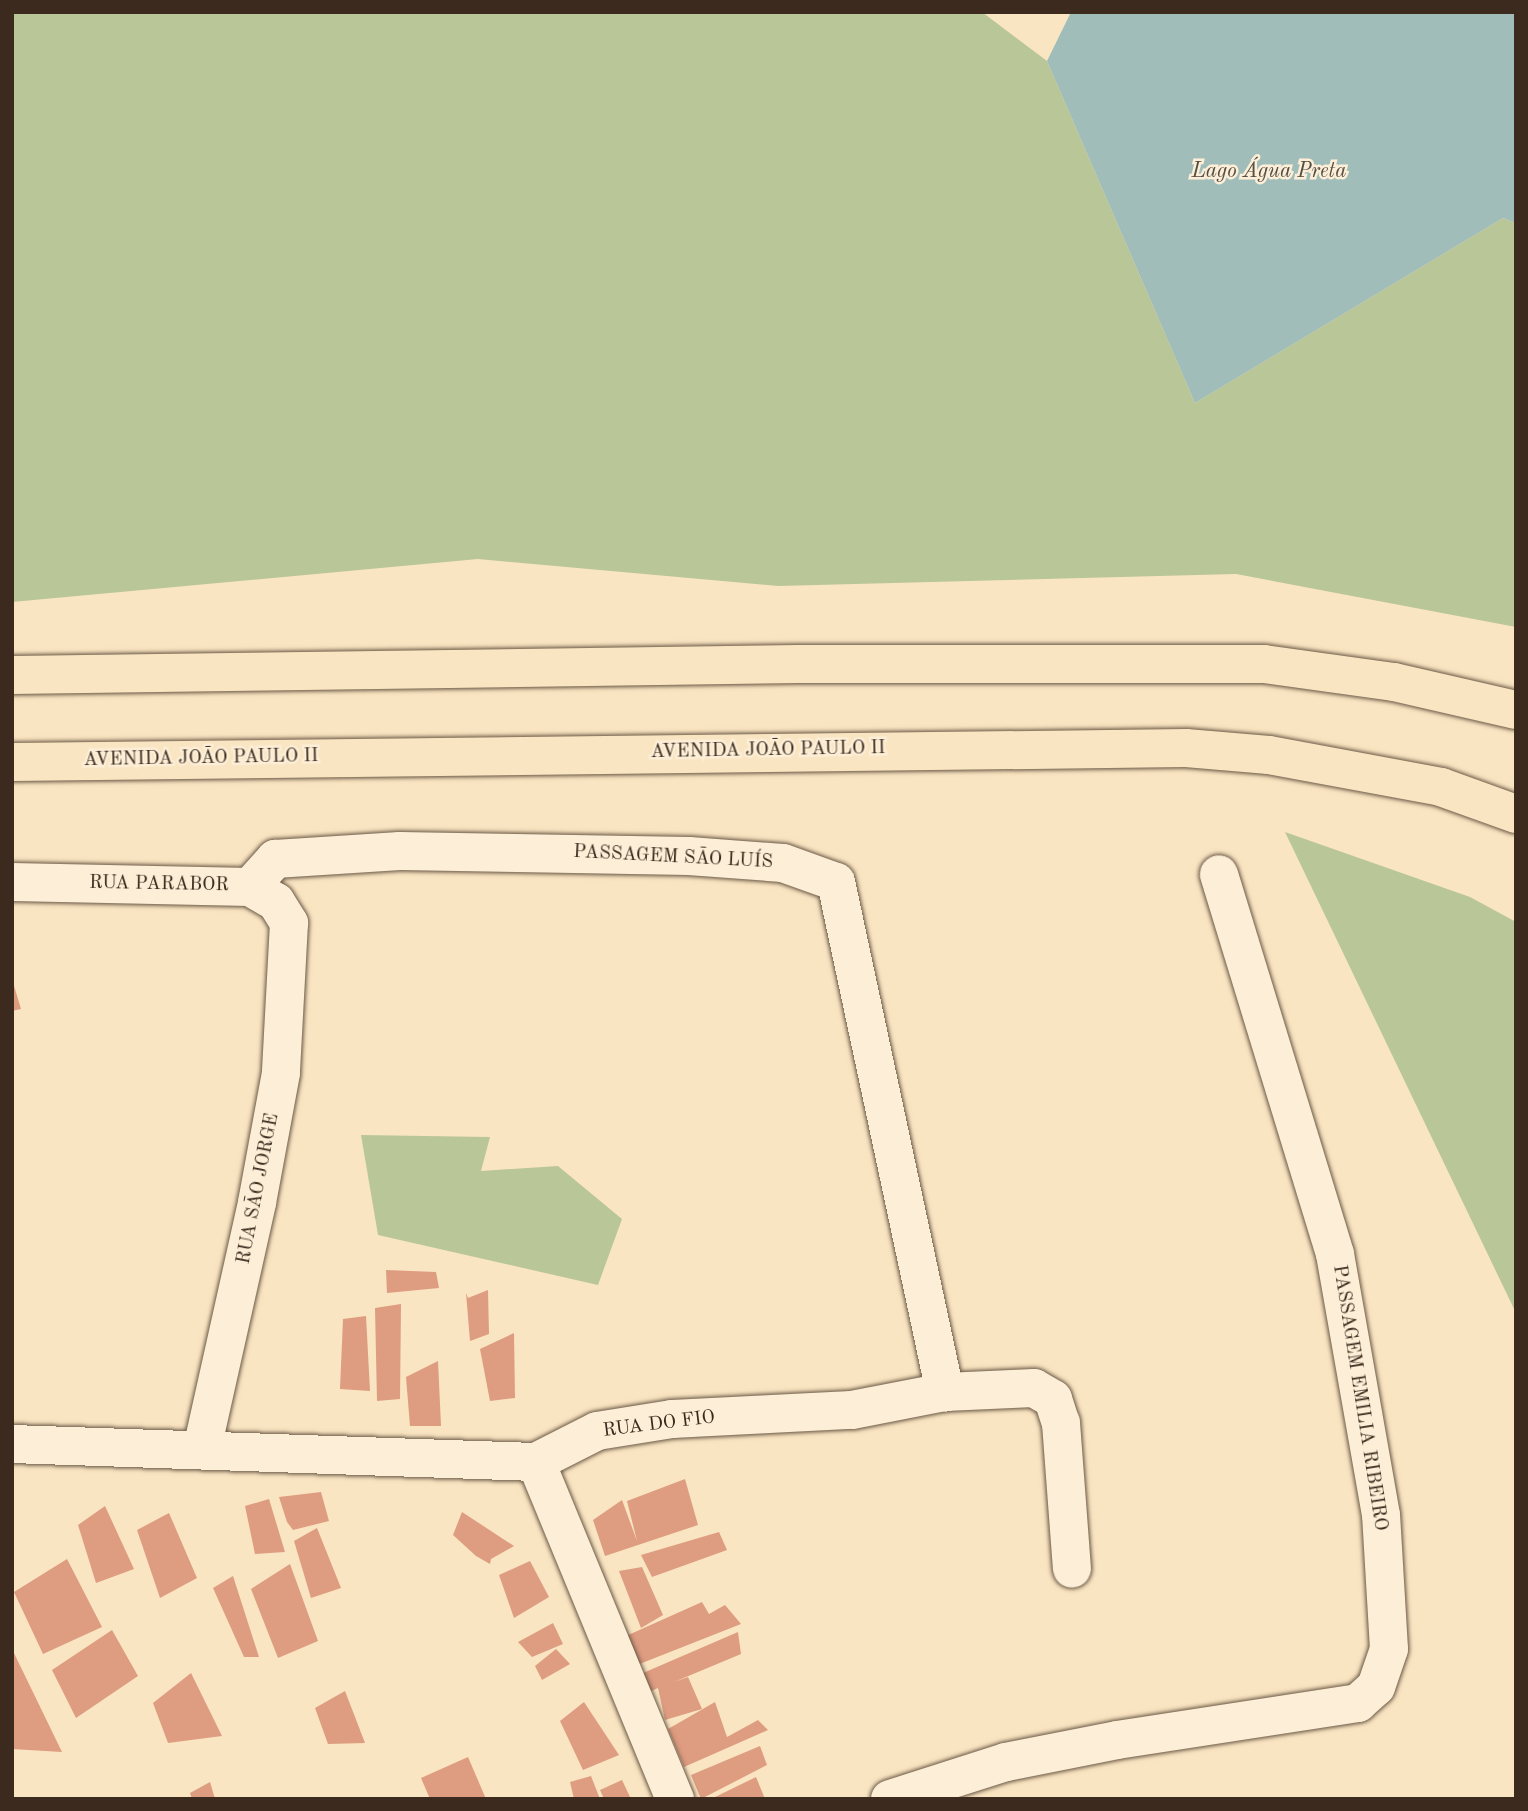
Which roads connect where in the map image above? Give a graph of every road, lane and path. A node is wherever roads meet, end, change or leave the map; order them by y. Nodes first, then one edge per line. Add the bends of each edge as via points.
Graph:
1 (12, 675) edge
2 (1516, 710) edge
3 (12, 762) edge
4 (1516, 814) edge
5 (1219, 874) dead end
6 (12, 882) edge
7 (250, 887) junction
8 (289, 923) joint
9 (945, 1392) junction
10 (12, 1444) edge
11 (202, 1450) junction
12 (536, 1462) junction
13 (1072, 1569) dead end
14 (675, 1799) edge
15 (890, 1799) edge

1 - 2 main road via 798,664 1264,664 1394,682
3 - 4 main road, AVENIDA JOÃO PAULO II via 1186,748 1269,755 1441,787
5 - 15 street, PASSAGEM EMILIA RIBEIRO via 1335,1254 1381,1515 1389,1649 1376,1687 1357,1703 1006,1762
6 - 7 street, RUA PARABOR
7 - 8 street, RUA PARABOR via 276,902
7 - 9 street, PASSAGEM SÃO LUÍS via 275,859 400,851 689,856 783,863 836,882
8 - 11 street, RUA SÃO JORGE via 281,1073
9 - 12 street, RUA DO FIO via 852,1410 672,1419 597,1431
9 - 13 street, RUA DO FIO via 1034,1388 1053,1399 1061,1423
10 - 11 street, RUA DO FIO
11 - 12 street, RUA DO FIO
12 - 14 street

